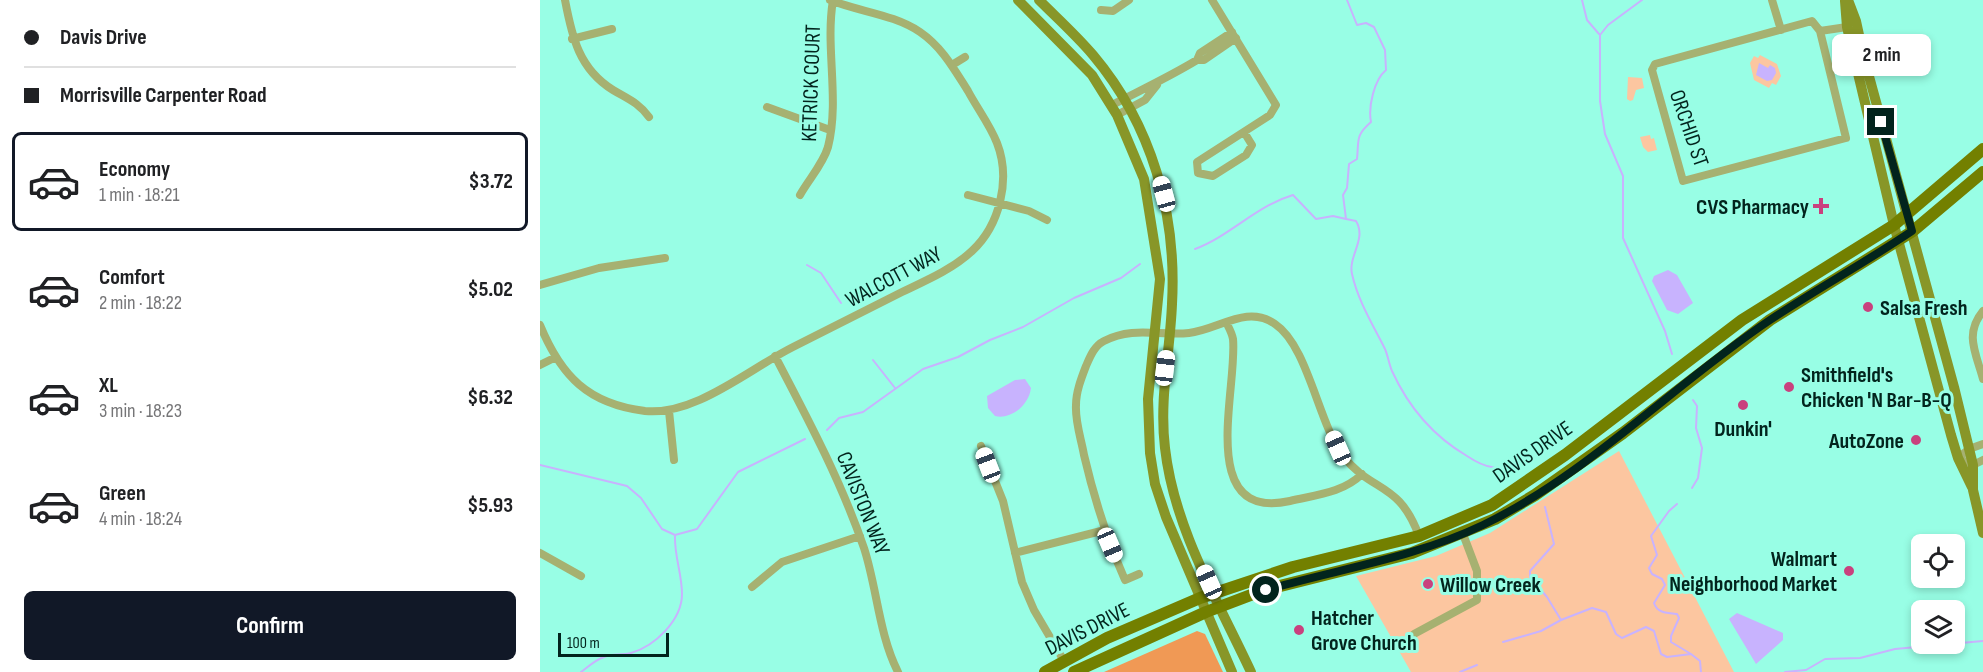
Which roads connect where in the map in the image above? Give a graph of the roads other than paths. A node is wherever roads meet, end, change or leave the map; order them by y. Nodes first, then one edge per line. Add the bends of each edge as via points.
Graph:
1 (565, 0) edge
2 (832, 0) edge
3 (1018, 0) edge
4 (1038, 0) edge
5 (1129, 0) edge
6 (1212, 0) edge
7 (1772, 0) edge
8 (1846, 0) edge
9 (1101, 10) dead end
10 (1847, 27) junction
11 (612, 29) dead end
12 (1781, 30) junction
13 (1820, 31) junction
14 (1234, 35) junction
15 (573, 39) junction
16 (965, 57) dead end
17 (952, 65) junction
18 (1157, 85) junction
19 (1124, 99) junction
20 (1112, 105) junction
21 (767, 107) dead end
22 (1130, 109) junction
23 (1117, 115) junction
24 (649, 117) dead end
25 (830, 130) junction
26 (1244, 132) junction
27 (1983, 149) edge
28 (1983, 172) edge
29 (801, 195) dead end
30 (969, 195) dead end
31 (1000, 202) junction
32 (1907, 215) junction
33 (1047, 220) dead end
34 (1894, 225) junction
35 (1912, 231) junction
36 (1898, 240) junction
37 (665, 258) dead end
38 (540, 285) edge
39 (1983, 311) edge
40 (1226, 322) junction
41 (540, 325) edge
42 (1156, 331) junction
43 (1170, 333) junction
44 (775, 356) junction
45 (554, 358) junction
46 (540, 365) edge
47 (1983, 379) edge
48 (669, 411) junction
49 (1983, 444) edge
50 (981, 446) dead end
51 (1969, 449) junction
52 (1958, 458) junction
53 (674, 460) dead end
54 (1978, 462) edge
55 (1362, 474) junction
56 (1973, 490) junction
57 (1105, 530) junction
58 (1983, 533) edge
59 (1463, 534) junction
60 (860, 536) junction
61 (1419, 536) junction
62 (540, 553) edge
63 (1015, 553) junction
64 (1139, 573) dead end
65 (581, 576) dead end
66 (752, 587) dead end
67 (1214, 593) junction
68 (1200, 598) junction
69 (1220, 607) junction
70 (1206, 612) junction
71 (1414, 634) dead end
72 (1064, 661) junction
73 (898, 672) edge
74 (1045, 672) edge
75 (1074, 672) edge
76 (1232, 672) edge
77 (1251, 672) edge

1 - 15 street
2 - 17 street, WALCOTT WAY via 914,29
2 - 25 street, KETRICK COURT
3 - 20 main road via 1085,67
4 - 19 main road via 1093,56
5 - 9 street via 1113,10
6 - 14 street
7 - 12 street
8 - 10 main road
8 - 32 main road via 1856,21
10 - 13 street, ORCHID ST
10 - 34 main road
11 - 15 street
12 - 13 street, ORCHID ST via 1812,21
12 - 13 street, ORCHID ST via 1655,64 1652,70 1683,181 1846,138
14 - 18 street via 1200,53 1197,60
14 - 26 street via 1276,105 1274,112
15 - 24 street via 581,59 597,79 640,104
16 - 17 street
17 - 31 street, WALCOTT WAY via 996,141 1003,171
18 - 19 street
18 - 22 street
19 - 20 street
19 - 22 main road
20 - 23 main road
21 - 25 street
22 - 23 street
22 - 43 main road via 1154,162 1170,226 1174,263
23 - 42 main road via 1137,160 1151,212 1160,279
25 - 29 street, KETRICK COURT via 825,155
26 - 26 street via 1252,145 1246,155 1213,176 1198,173 1197,162
27 - 32 main road, DAVIS DRIVE
28 - 35 main road, DAVIS DRIVE
30 - 31 street
31 - 33 street
31 - 44 street, WALCOTT WAY via 987,234 964,258
32 - 34 main road, DAVIS DRIVE
32 - 35 main road
34 - 36 main road
34 - 61 main road, DAVIS DRIVE via 1742,320 1520,488 1472,515
35 - 36 main road, DAVIS DRIVE
35 - 51 main road
36 - 52 main road
36 - 59 main road, DAVIS DRIVE via 1770,320 1535,495
37 - 38 street via 599,268
39 - 47 street via 1972,324
40 - 43 street via 1198,332
40 - 55 street via 1257,317 1275,324 1288,336 1338,448
40 - 55 street via 1233,341 1228,442 1236,484 1245,496 1263,504 1279,503 1343,489
41 - 45 street, WALCOTT WAY
42 - 43 street
42 - 57 street via 1135,331 1102,342 1091,356 1077,392 1078,428
42 - 68 main road via 1148,399 1150,453 1163,509
43 - 67 main road via 1162,385 1169,474 1183,522
44 - 48 street, WALCOTT WAY via 706,396
44 - 60 street, CAVISTON WAY via 834,471
45 - 46 street
45 - 48 street, WALCOTT WAY via 571,378 597,397 637,409
48 - 53 street
49 - 51 street
50 - 63 street via 1003,501
51 - 52 street
51 - 54 main road
52 - 54 street
52 - 56 main road
54 - 56 main road
55 - 61 street via 1399,499
56 - 58 main road
57 - 63 street
57 - 64 street via 1125,580
59 - 69 main road, DAVIS DRIVE via 1412,553 1293,582
59 - 71 street via 1476,571 1477,600
60 - 66 street via 782,562
60 - 73 street, CAVISTON WAY
61 - 67 main road, DAVIS DRIVE via 1293,567
62 - 65 street
63 - 72 street via 1028,596
67 - 68 main road, DAVIS DRIVE
67 - 69 main road
68 - 70 main road
68 - 72 main road, DAVIS DRIVE
69 - 70 main road, DAVIS DRIVE
69 - 77 main road
70 - 75 main road, DAVIS DRIVE
70 - 76 main road
72 - 74 main road, DAVIS DRIVE

